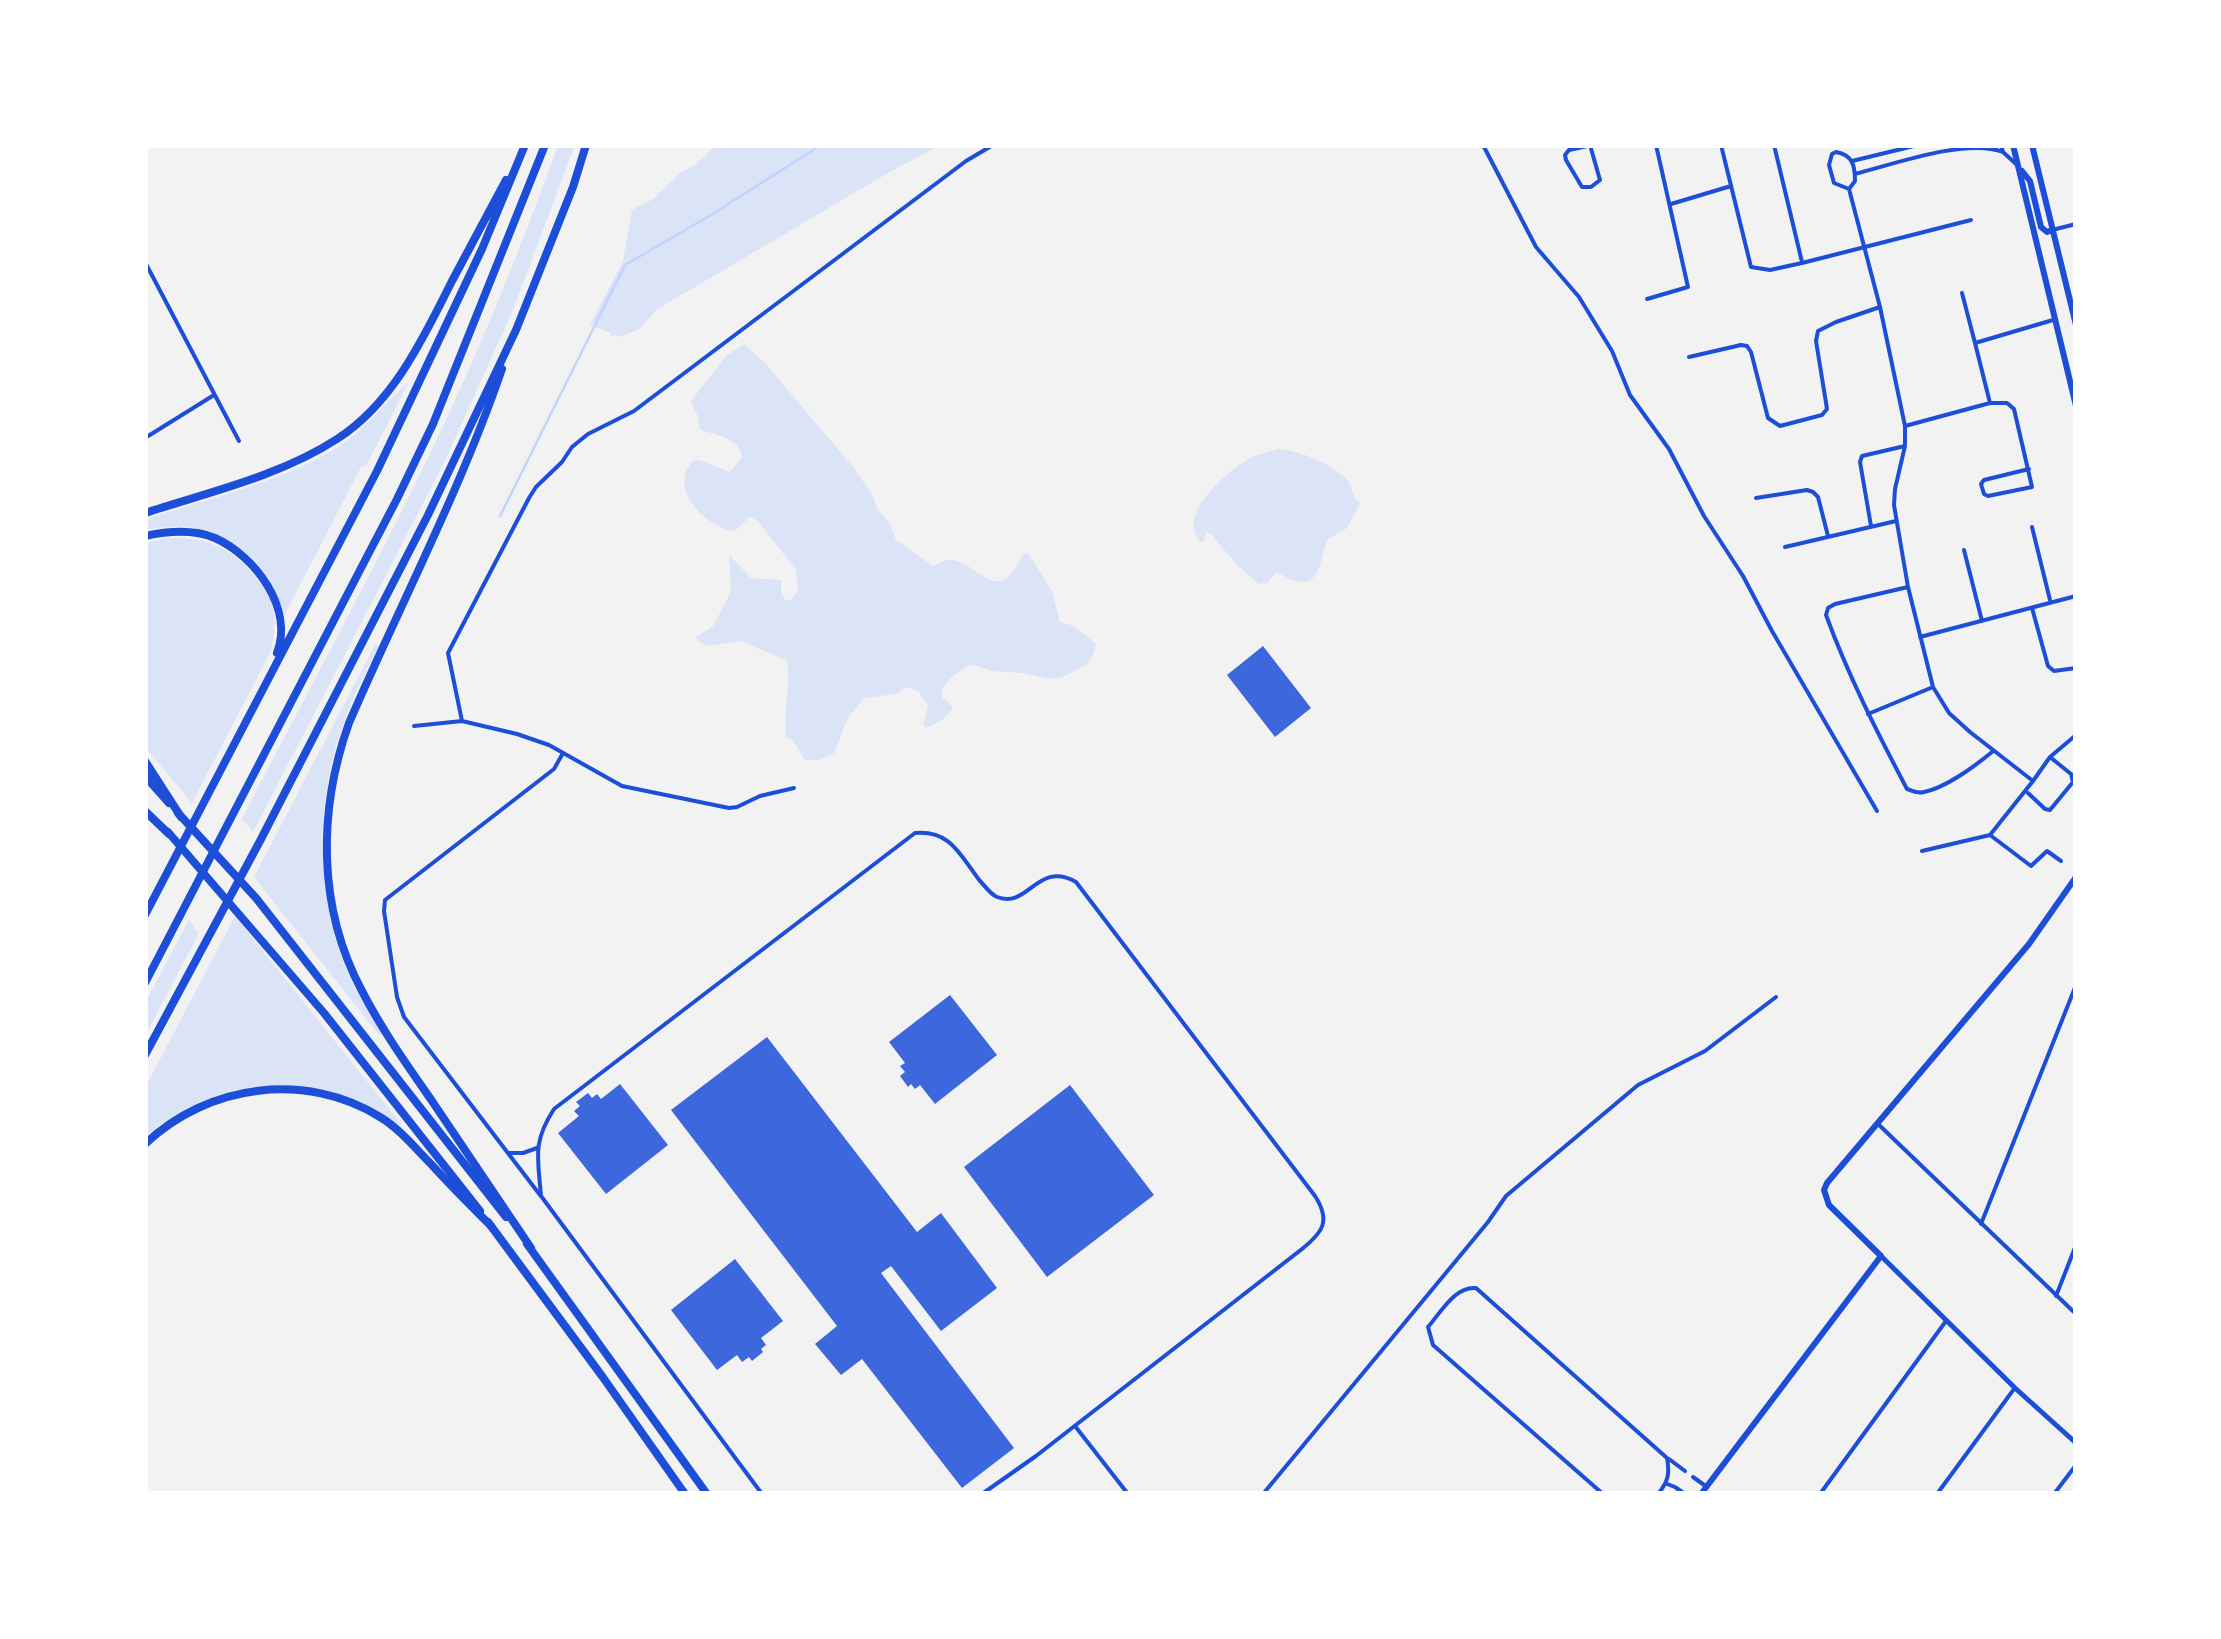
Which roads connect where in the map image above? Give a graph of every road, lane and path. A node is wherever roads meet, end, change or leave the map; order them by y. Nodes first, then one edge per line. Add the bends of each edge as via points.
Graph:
1 (524, 145) edge
2 (544, 145) edge
3 (586, 145) edge
4 (993, 145) edge
5 (1483, 145) edge
6 (1591, 145) edge
7 (1656, 145) edge
8 (1721, 145) edge
9 (1774, 145) edge
10 (1918, 145) edge
11 (2013, 145) edge
12 (2032, 145) edge
13 (1836, 148) edge
14 (2002, 148) edge
15 (1852, 162) junction
16 (2018, 166) junction
17 (1855, 174) junction
18 (1732, 186) junction
19 (1849, 188) junction
20 (1670, 204) junction
21 (1971, 220) dead end
22 (2076, 224) edge
23 (2052, 230) junction
24 (1864, 247) junction
25 (145, 262) edge
26 (1802, 263) junction
27 (1962, 293) dead end
28 (1647, 299) dead end
29 (1880, 307) junction
30 (2054, 320) junction
31 (2076, 321) edge
32 (516, 330) junction
33 (1975, 343) junction
34 (2062, 350) junction
35 (2073, 352) dead end
36 (1689, 357) dead end
37 (2074, 386) edge
38 (214, 395) junction
39 (1990, 403) junction
40 (2076, 406) edge
41 (1905, 426) junction
42 (145, 438) edge
43 (238, 441) dead end
44 (1905, 446) junction
45 (2028, 470) junction
46 (1756, 498) dead end
47 (145, 513) edge
48 (1896, 520) junction
49 (1871, 526) junction
50 (2032, 527) dead end
51 (145, 536) edge
52 (1828, 537) junction
53 (1786, 547) dead end
54 (1964, 550) dead end
55 (1908, 587) junction
56 (2076, 596) edge
57 (2050, 602) junction
58 (2032, 608) junction
59 (1982, 621) junction
60 (1920, 637) junction
61 (2076, 668) edge
62 (1932, 686) junction
63 (262, 690) junction
64 (1868, 714) junction
65 (462, 721) junction
66 (414, 726) dead end
67 (2076, 735) edge
68 (1994, 751) junction
69 (563, 753) junction
70 (2050, 757) junction
71 (145, 761) edge
72 (145, 776) edge
73 (2033, 781) junction
74 (794, 788) dead end
75 (2026, 792) junction
76 (145, 809) edge
77 (1877, 811) dead end
78 (181, 817) junction
79 (1990, 835) junction
80 (1922, 851) dead end
81 (2060, 861) dead end
82 (2076, 878) edge
83 (145, 915) edge
84 (145, 982) edge
85 (2076, 985) edge
86 (1776, 997) dead end
87 (145, 1055) edge
88 (1878, 1124) junction
89 (145, 1144) edge
90 (537, 1148) junction
91 (509, 1154) junction
92 (541, 1196) junction
93 (1981, 1224) junction
94 (490, 1225) junction
95 (2076, 1246) edge
96 (530, 1248) junction
97 (1881, 1256) junction
98 (2056, 1296) junction
99 (2076, 1314) edge
100 (1946, 1321) junction
101 (2015, 1388) junction
102 (1075, 1426) junction
103 (2076, 1443) edge
104 (1667, 1458) junction
105 (2076, 1465) edge
106 (1685, 1471) dead end
107 (1693, 1477) dead end
108 (1666, 1484) junction
109 (1704, 1491) edge
110 (685, 1494) edge
111 (708, 1494) edge
112 (762, 1494) edge
113 (982, 1494) edge
114 (1128, 1494) edge
115 (1263, 1494) edge
116 (1603, 1494) edge
117 (1658, 1494) edge
118 (1685, 1494) edge
119 (1820, 1494) edge
120 (1937, 1494) edge
121 (2054, 1494) edge

1 - 47 highway via 424,336 363,418 308,456
1 - 63 highway via 385,454
2 - 84 highway via 433,424
3 - 32 highway
4 - 65 street via 634,411 588,434 536,486 448,654
5 - 77 street via 1536,247 1612,351 1630,395 1669,449
6 - 6 street via 1565,155 1588,187 1600,180
7 - 20 street
8 - 18 street
9 - 26 street
10 - 15 street
11 - 16 main road
12 - 23 main road
13 - 15 street
13 - 19 street via 1829,165 1834,183
14 - 16 street
14 - 17 street via 1955,149
15 - 17 street
16 - 23 main road via 2030,181 2041,228
16 - 30 main road
17 - 19 street
18 - 20 street
18 - 26 street via 1751,268
19 - 24 street
20 - 28 street via 1688,288
21 - 24 street
22 - 23 street
23 - 31 main road
24 - 26 street
24 - 29 street
25 - 38 street
27 - 33 street
29 - 36 street via 1818,331 1827,409 1780,426 1768,418 1747,346
29 - 41 street
30 - 33 street
30 - 34 main road
32 - 87 highway via 428,515
32 - 96 highway via 468,462 349,723 326,822 332,907 362,992
33 - 39 street
34 - 35 main road
34 - 37 main road
37 - 40 main road
38 - 42 street
38 - 43 street
39 - 41 street
39 - 45 street via 2014,410
41 - 44 street
44 - 48 street
44 - 49 street via 1862,456
45 - 45 street via 2032,487 1984,494 1984,480
46 - 52 street via 1814,492
48 - 49 street
48 - 55 street
49 - 52 street
50 - 57 street
51 - 63 highway via 190,532 214,538 252,564 279,616 280,646
52 - 53 street
54 - 59 street
55 - 60 street
55 - 64 street via 1828,608
56 - 57 street
57 - 58 street
58 - 59 street
58 - 61 street via 2048,666
59 - 60 street
60 - 62 street
62 - 64 street
62 - 68 street via 1950,714
63 - 83 highway
64 - 68 street via 1906,789 1916,792 1968,772
65 - 66 street
65 - 69 street
67 - 70 street
68 - 73 street
69 - 74 street via 622,786 729,808
69 - 91 street via 554,769 385,900 404,1017
70 - 73 street
70 - 75 street via 2073,782 2050,810
71 - 78 highway
72 - 78 highway
73 - 75 street
75 - 79 street
76 - 94 highway via 324,1013
78 - 96 highway via 256,898
79 - 80 street
79 - 81 street via 2031,866 2047,851
82 - 88 main road
85 - 93 street
86 - 115 street via 1705,1051 1638,1085 1506,1196
88 - 93 street
88 - 97 main road via 1824,1190 1829,1205
89 - 94 highway via 180,1116 230,1096 291,1088 328,1094 400,1132
90 - 91 street
90 - 92 street
90 - 102 street via 554,1109 915,833 933,832 952,844 996,896 1022,894 1046,877 1069,878 1324,1214 1316,1238
91 - 92 street
92 - 112 street
93 - 98 street
94 - 110 highway
95 - 98 street
96 - 111 highway
97 - 100 street
97 - 109 main road
98 - 99 street
100 - 101 street
100 - 119 street
101 - 103 street
101 - 120 street
102 - 113 street
102 - 114 street
104 - 106 street
104 - 108 street
104 - 116 street via 1476,1288 1460,1291 1428,1326 1433,1345
105 - 121 street
107 - 109 street
108 - 117 street
108 - 118 street

